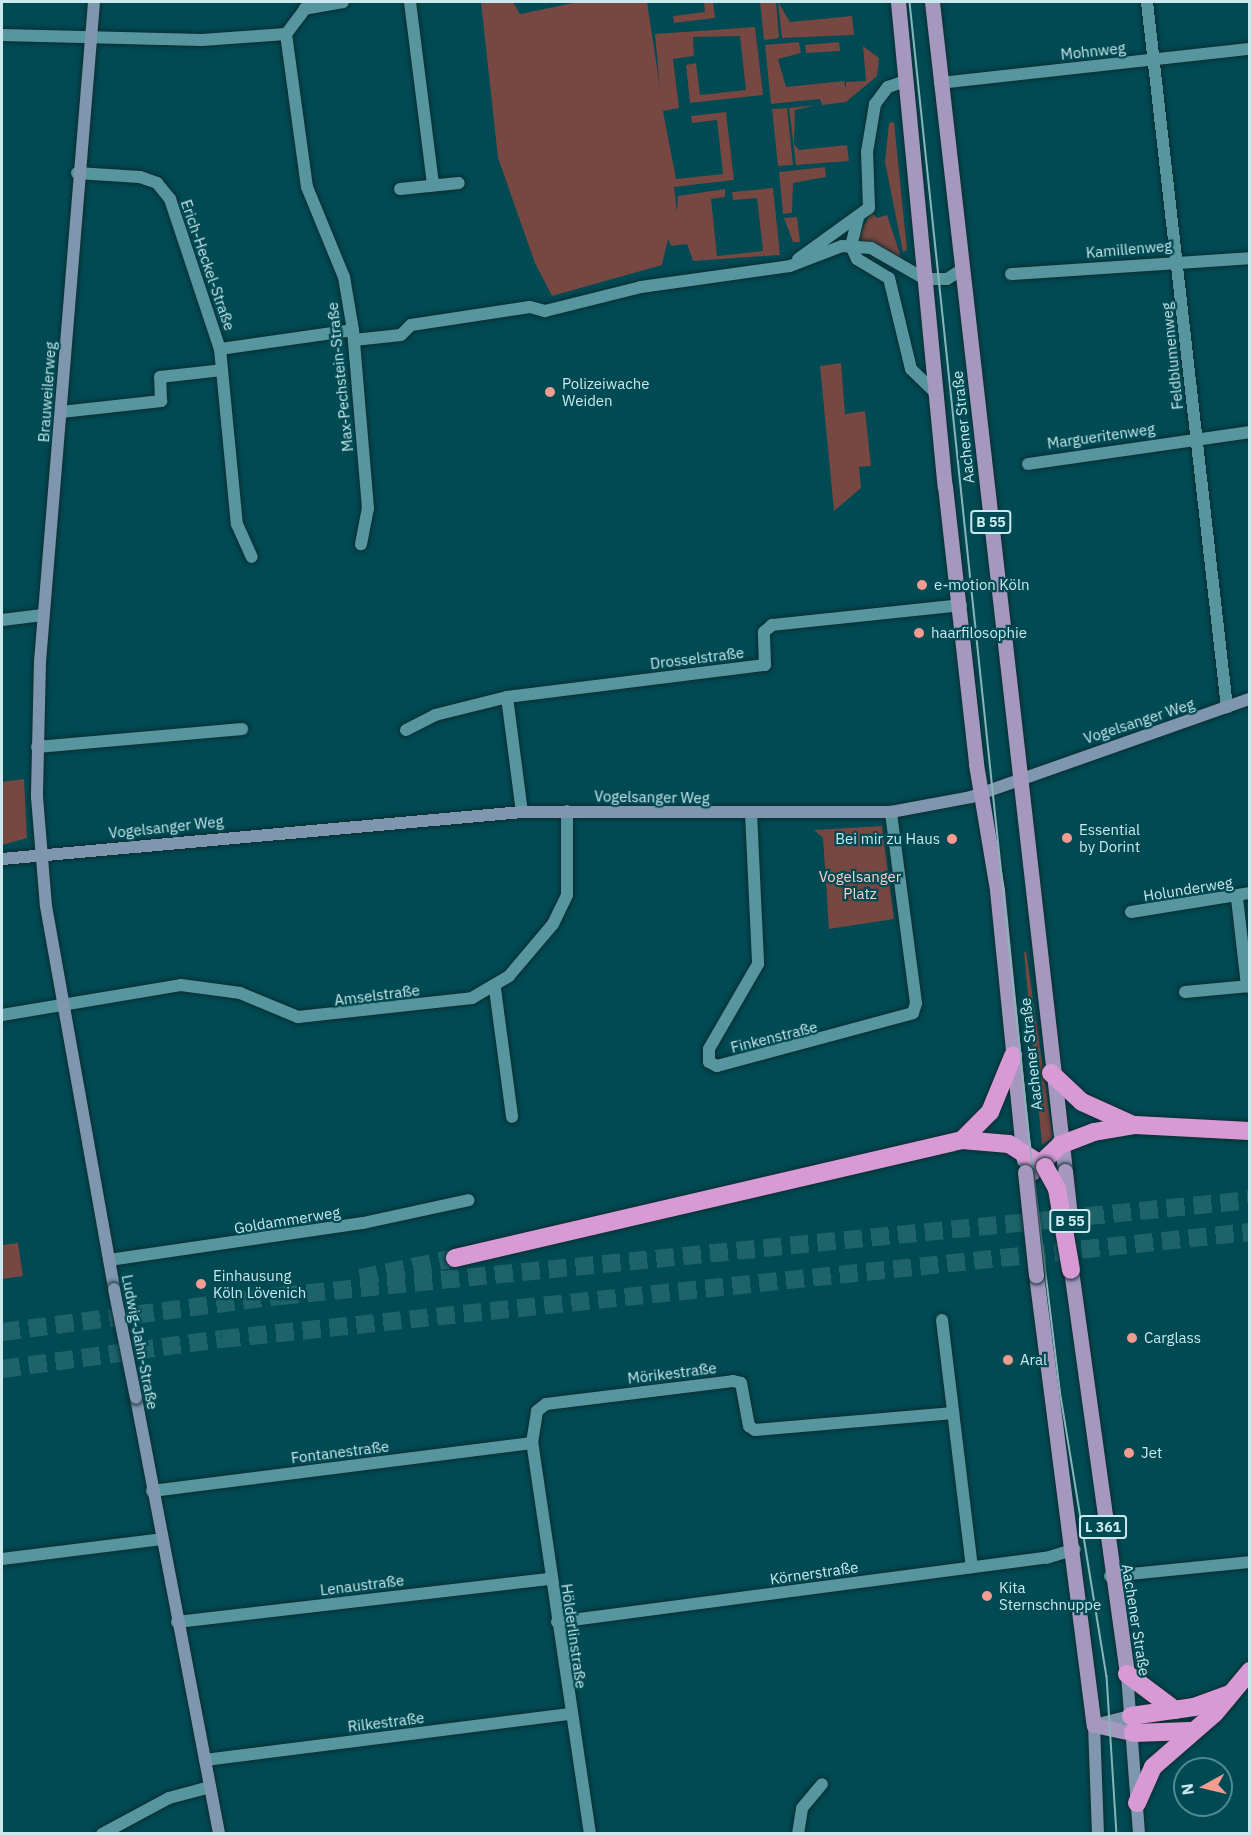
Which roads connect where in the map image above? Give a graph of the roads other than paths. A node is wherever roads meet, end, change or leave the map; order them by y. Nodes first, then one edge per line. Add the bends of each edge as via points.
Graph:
1 (94, 2) edge
2 (343, 2) edge
3 (410, 2) edge
4 (898, 2) edge
5 (932, 2) edge
6 (1147, 2) edge
7 (286, 34) junction
8 (2, 35) edge
9 (89, 40) junction
10 (1250, 49) edge
11 (1153, 60) junction
12 (905, 81) junction
13 (940, 83) junction
14 (77, 173) junction
15 (459, 183) dead end
16 (433, 185) junction
17 (400, 189) dead end
18 (858, 218) junction
19 (851, 246) junction
20 (1250, 258) edge
21 (1176, 259) junction
22 (790, 266) junction
23 (963, 269) junction
24 (1011, 274) dead end
25 (925, 279) junction
26 (353, 335) junction
27 (220, 349) junction
28 (222, 370) junction
29 (936, 393) junction
30 (61, 412) junction
31 (1250, 432) edge
32 (1196, 437) junction
33 (1028, 464) dead end
34 (361, 544) dead end
35 (252, 557) dead end
36 (962, 604) junction
37 (44, 615) junction
38 (2, 620) edge
39 (507, 697) junction
40 (1250, 699) edge
41 (1227, 707) junction
42 (242, 729) dead end
43 (406, 730) dead end
44 (37, 747) junction
45 (1022, 775) junction
46 (981, 792) junction
47 (567, 811) junction
48 (522, 812) junction
49 (891, 812) junction
50 (751, 813) junction
51 (38, 855) junction
52 (2, 860) edge
53 (1250, 893) edge
54 (1236, 898) junction
55 (1131, 912) dead end
56 (1248, 986) edge
57 (495, 989) junction
58 (1185, 992) dead end
59 (63, 1003) junction
60 (2, 1015) edge
61 (1013, 1056) junction
62 (1051, 1073) junction
63 (512, 1117) dead end
64 (1135, 1125) junction
65 (1250, 1131) edge
66 (962, 1140) junction
67 (1060, 1145) junction
68 (1022, 1148) junction
69 (1034, 1171) junction
70 (469, 1200) dead end
71 (1032, 1241) joint
72 (455, 1258) tunnel mouth
73 (109, 1260) junction
74 (1071, 1270) junction
75 (942, 1320) dead end
76 (953, 1413) junction
77 (532, 1443) junction
78 (152, 1491) junction
79 (162, 1539) junction
80 (1075, 1550) junction
81 (2, 1559) edge
82 (1250, 1562) edge
83 (972, 1567) junction
84 (1110, 1576) junction
85 (551, 1579) junction
86 (177, 1622) junction
87 (557, 1622) junction
88 (1250, 1671) edge
89 (1127, 1674) junction
90 (1231, 1693) junction
91 (1175, 1710) junction
92 (570, 1714) junction
93 (1094, 1725) junction
94 (1132, 1725) junction
95 (1190, 1731) junction
96 (206, 1760) junction
97 (822, 1784) dead end
98 (210, 1787) junction
99 (1137, 1803) junction
100 (102, 1833) edge
101 (219, 1833) edge
102 (590, 1833) edge
103 (798, 1833) edge
104 (1098, 1833) edge
105 (1139, 1833) edge

1 - 9 street, Brauweilerweg
2 - 7 street via 305,9
3 - 16 street
4 - 12 main road, Aachener Straße / B 55
5 - 13 main road, Aachener Straße / B 55
6 - 11 street, Feldblumenweg
7 - 9 street
7 - 26 street, Max-Pechstein-Straße via 307,187 344,277
8 - 9 street
9 - 14 street, Brauweilerweg
10 - 11 street, Mohnweg
11 - 13 street, Mohnweg
11 - 21 street, Feldblumenweg
12 - 18 street via 888,87 875,104 867,152 869,208
12 - 25 main road, Aachener Straße / B 55
13 - 23 main road, Aachener Straße / B 55
14 - 27 street, Erich-Heckel-Straße via 157,183 185,235
14 - 30 street, Brauweilerweg
15 - 16 street
16 - 17 street
18 - 19 street
18 - 22 street
19 - 22 street
19 - 25 street via 871,248
19 - 29 street, Aachener Straße via 857,259 889,278 910,369
20 - 21 street, Kamillenweg
21 - 24 street, Kamillenweg
21 - 32 street, Feldblumenweg
22 - 26 street via 609,293 545,311 530,307 411,325 401,335
23 - 25 street via 947,279
23 - 45 main road, Aachener Straße / B 55
25 - 29 main road, Aachener Straße / B 55
26 - 27 street
26 - 34 street, Max-Pechstein-Straße via 368,508
27 - 28 street, Erich-Heckel-Straße
28 - 30 street via 160,377 161,401
28 - 35 street, Erich-Heckel-Straße via 237,524
29 - 36 main road, Aachener Straße / B 55
30 - 37 street, Brauweilerweg
31 - 32 street, Margueritenweg
32 - 33 street, Margueritenweg
32 - 41 street, Feldblumenweg
36 - 39 street, Drosselstraße via 772,625 764,632 766,660 761,666
36 - 46 main road, Aachener Straße / B 55
37 - 38 street
37 - 44 street, Brauweilerweg
39 - 43 street, Drosselstraße via 435,715
39 - 48 street
40 - 41 street, Vogelsanger Weg
41 - 45 street, Vogelsanger Weg
42 - 44 street
44 - 51 street, Brauweilerweg
45 - 46 street, Vogelsanger Weg
45 - 62 main road, Aachener Straße / B 55
46 - 49 street, Vogelsanger Weg
46 - 61 main road, Aachener Straße / B 55 via 997,890
47 - 48 street, Vogelsanger Weg
47 - 50 street, Vogelsanger Weg
47 - 57 street, Amselstraße via 567,894 534,951
48 - 51 street, Vogelsanger Weg
49 - 50 street, Vogelsanger Weg
49 - 50 street, Finkenstraße via 916,1003 907,1018 739,1062 709,1062 709,1049 758,964
51 - 52 street, Vogelsanger Weg
51 - 59 street, Ludwig-Jahn-Straße
53 - 54 street, Holunderweg
54 - 55 street, Holunderweg
54 - 56 street
56 - 58 street
57 - 59 street, Amselstraße via 462,1000 325,1017 277,1012 212,986
57 - 63 street
59 - 60 street, Amselstraße
59 - 73 street, Ludwig-Jahn-Straße
61 - 66 highway via 990,1112
61 - 68 main road, Aachener Straße / B 55
62 - 64 highway via 1082,1102
62 - 67 main road, Aachener Straße / B 55
64 - 65 highway
64 - 67 highway via 1094,1132
66 - 68 highway
66 - 72 highway
67 - 69 highway
67 - 74 main road, Aachener Straße / B 55, bridge
68 - 69 highway
69 - 71 main road, B 55, bridge
69 - 74 highway, bridge via 1057,1189
70 - 73 street, Goldammerweg via 340,1227
71 - 80 main road, L 361, bridge
73 - 78 street, Ludwig-Jahn-Straße, bridge
74 - 84 main road, Aachener Straße / L 361
75 - 76 street
76 - 77 street, Mörikestraße via 755,1430 749,1426 741,1383 733,1381 546,1404 534,1416
76 - 83 street
77 - 78 street, Fontanestraße
77 - 85 street, Hölderlinstraße
78 - 79 street, Ludwig-Jahn-Straße
79 - 81 street
79 - 86 street, Ludwig-Jahn-Straße
80 - 83 street, Körnerstraße
80 - 93 main road, L 361
82 - 84 street
83 - 87 street, Körnerstraße
84 - 89 main road, Aachener Straße / L 361
85 - 86 street, Lenaustraße
85 - 87 street, Hölderlinstraße
86 - 96 street, Ludwig-Jahn-Straße
87 - 92 street, Hölderlinstraße
88 - 90 highway
89 - 91 highway
89 - 94 street, Aachener Straße / L 361
90 - 91 highway
90 - 95 highway
91 - 94 highway
92 - 96 street, Rilkestraße
92 - 102 street, Hölderlinstraße
93 - 94 main road
93 - 104 street, L 361
94 - 95 highway
94 - 99 street, Aachener Straße / L 361
95 - 99 highway via 1153,1767
96 - 98 street, Ludwig-Jahn-Straße
97 - 103 street via 802,1808
98 - 100 street via 170,1798
98 - 101 street, Ludwig-Jahn-Straße
99 - 105 street, Aachener Straße / L 361

